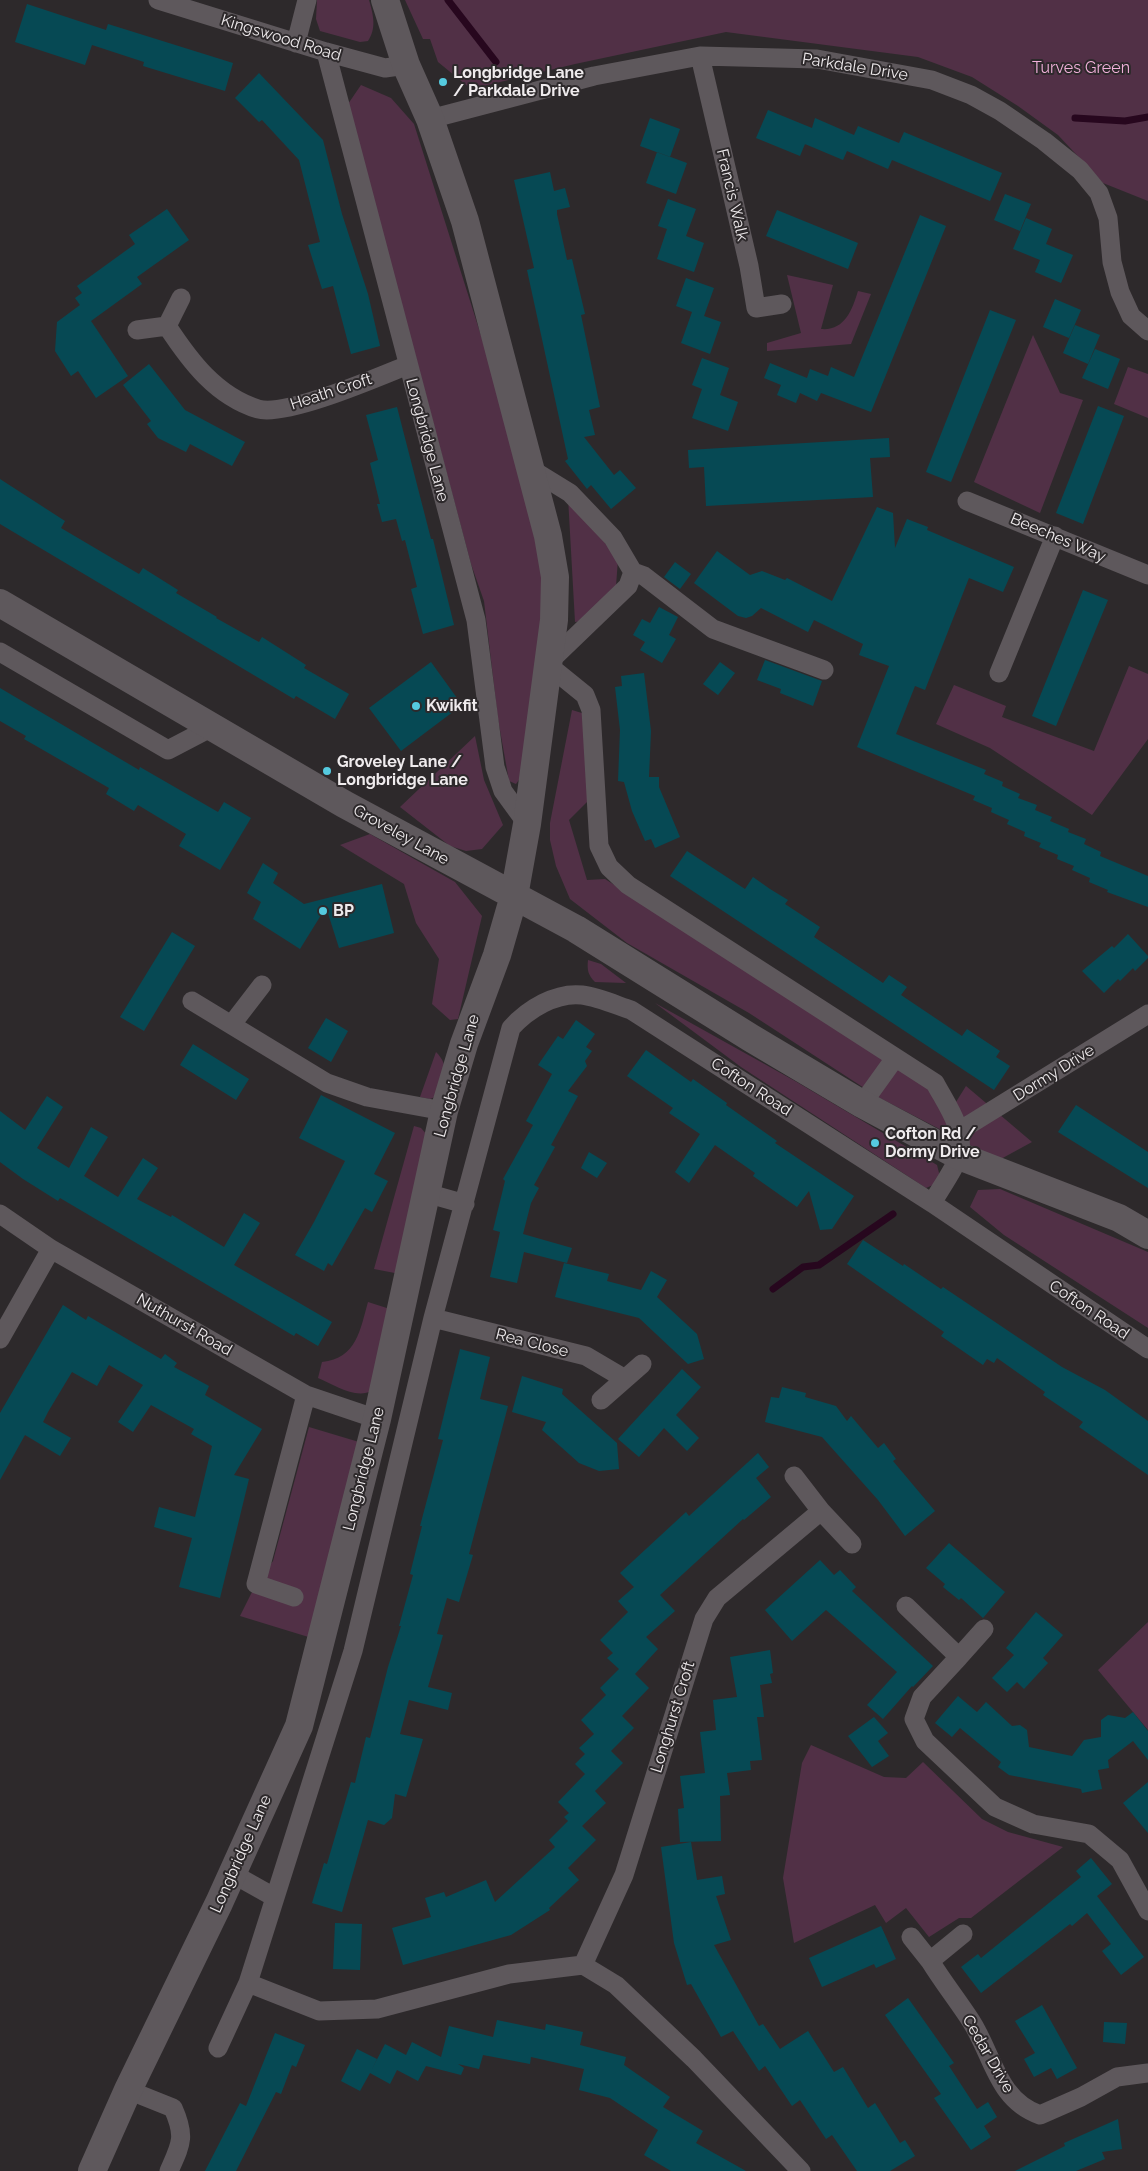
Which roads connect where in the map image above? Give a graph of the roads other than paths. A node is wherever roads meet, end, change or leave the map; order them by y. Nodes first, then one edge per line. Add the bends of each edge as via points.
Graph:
1 (158, 0) edge
2 (307, 0) edge
3 (385, 0) edge
4 (296, 43) junction
5 (326, 52) junction
6 (700, 56) junction
7 (406, 65) junction
8 (430, 119) junction
9 (182, 298) dead end
10 (782, 304) dead end
11 (167, 326) junction
12 (137, 330) dead end
13 (1148, 331) edge
14 (408, 365) junction
15 (531, 469) junction
16 (967, 501) dead end
17 (1056, 536) junction
18 (633, 572) junction
19 (1148, 575) edge
20 (0, 603) edge
21 (0, 652) edge
22 (549, 663) junction
23 (824, 670) dead end
24 (999, 673) dead end
25 (212, 726) junction
26 (527, 824) junction
27 (514, 896) junction
28 (262, 985) dead end
29 (562, 996) joint
30 (192, 1001) dead end
31 (1148, 1014) edge
32 (232, 1024) junction
33 (896, 1058) junction
34 (862, 1104) junction
35 (444, 1111) junction
36 (959, 1144) junction
37 (426, 1193) junction
38 (932, 1203) junction
39 (465, 1204) junction
40 (0, 1214) edge
41 (1148, 1235) edge
42 (51, 1248) junction
43 (433, 1318) junction
44 (0, 1339) edge
45 (1148, 1349) edge
46 (642, 1364) dead end
47 (625, 1379) junction
48 (306, 1394) junction
49 (601, 1400) dead end
50 (377, 1419) junction
51 (794, 1476) dead end
52 (821, 1511) junction
53 (852, 1544) dead end
54 (294, 1597) dead end
55 (906, 1606) dead end
56 (984, 1629) dead end
57 (959, 1657) junction
58 (232, 1874) junction
59 (274, 1896) junction
60 (1148, 1911) edge
61 (963, 1934) dead end
62 (911, 1937) dead end
63 (930, 1961) junction
64 (583, 1965) junction
65 (248, 1983) junction
66 (218, 2048) dead end
67 (1148, 2072) edge
68 (128, 2090) junction
69 (92, 2171) edge
70 (169, 2171) edge
71 (801, 2171) edge

1 - 4 street, Kingswood Road
2 - 4 street
3 - 7 main road, Longbridge Lane
4 - 5 street, Kingswood Road
5 - 7 street, Kingswood Road via 385,68
5 - 14 street, Longbridge Lane
6 - 8 street, Parkdale Drive via 594,76
6 - 10 street, Francis Walk via 756,308
6 - 13 street, Parkdale Drive via 817,59 889,71 932,80 1000,111 1080,170 1099,193 1108,218 1112,262 1120,292 1131,316
7 - 8 main road, Longbridge Lane
8 - 15 main road, Longbridge Lane via 465,220
9 - 11 street
11 - 12 street
11 - 14 street, Heath Croft via 190,360 213,383 236,399 260,409 283,408 321,398
14 - 26 street, Longbridge Lane via 476,620 495,767 503,791
15 - 18 street via 570,492 613,538
15 - 22 main road, Longbridge Lane via 555,577
16 - 17 street, Beeches Way
17 - 19 street, Beeches Way
17 - 24 street
18 - 22 street via 628,586
18 - 23 street via 644,576 713,629
20 - 25 main road, Groveley Lane
21 - 25 street via 168,750
22 - 26 main road, Longbridge Lane
22 - 33 street via 585,695 591,710 599,846 609,867 628,884
25 - 27 main road, Groveley Lane via 344,804
26 - 27 main road, Longbridge Lane
27 - 34 main road via 576,929
27 - 35 main road, Longbridge Lane
28 - 32 street
29 - 38 street, Cofton Road via 583,995 631,1010
29 - 39 street, Longbridge Lane via 528,1011 511,1028
30 - 32 street
31 - 36 street, Dormy Drive
32 - 35 street via 327,1082 367,1097
33 - 34 street
33 - 36 street via 935,1083
34 - 36 main road
35 - 37 main road, Longbridge Lane
36 - 38 street
36 - 41 main road via 1119,1218
37 - 39 street
37 - 50 main road, Longbridge Lane
38 - 45 street, Cofton Road
39 - 43 street, Longbridge Lane
40 - 42 street, Nuthurst Road
42 - 44 street
42 - 48 street, Nuthurst Road
43 - 47 street, Rea Close via 586,1356
43 - 59 street, Longbridge Lane via 353,1651
46 - 47 street
47 - 49 street
48 - 50 street, Nuthurst Road
48 - 54 street via 256,1584
50 - 58 main road, Longbridge Lane via 299,1726
51 - 52 street
52 - 53 street
52 - 64 street, Longhurst Croft via 717,1598 704,1619 624,1874
55 - 57 street
56 - 57 street
57 - 60 street via 922,1696 914,1720 924,1742 995,1807 1033,1824 1089,1834 1120,1860
58 - 59 street
58 - 68 main road, Longbridge Lane
59 - 65 street, Longbridge Lane
61 - 63 street
62 - 63 street, Cedar Drive
63 - 67 street, Cedar Drive via 972,2023 1007,2091 1026,2110 1040,2115 1118,2077
64 - 65 street via 509,1974 377,2009 319,2011
64 - 71 street via 616,1985
65 - 66 street, Longbridge Lane
68 - 69 main road, Longbridge Lane
68 - 70 street via 173,2108 182,2126 180,2147

